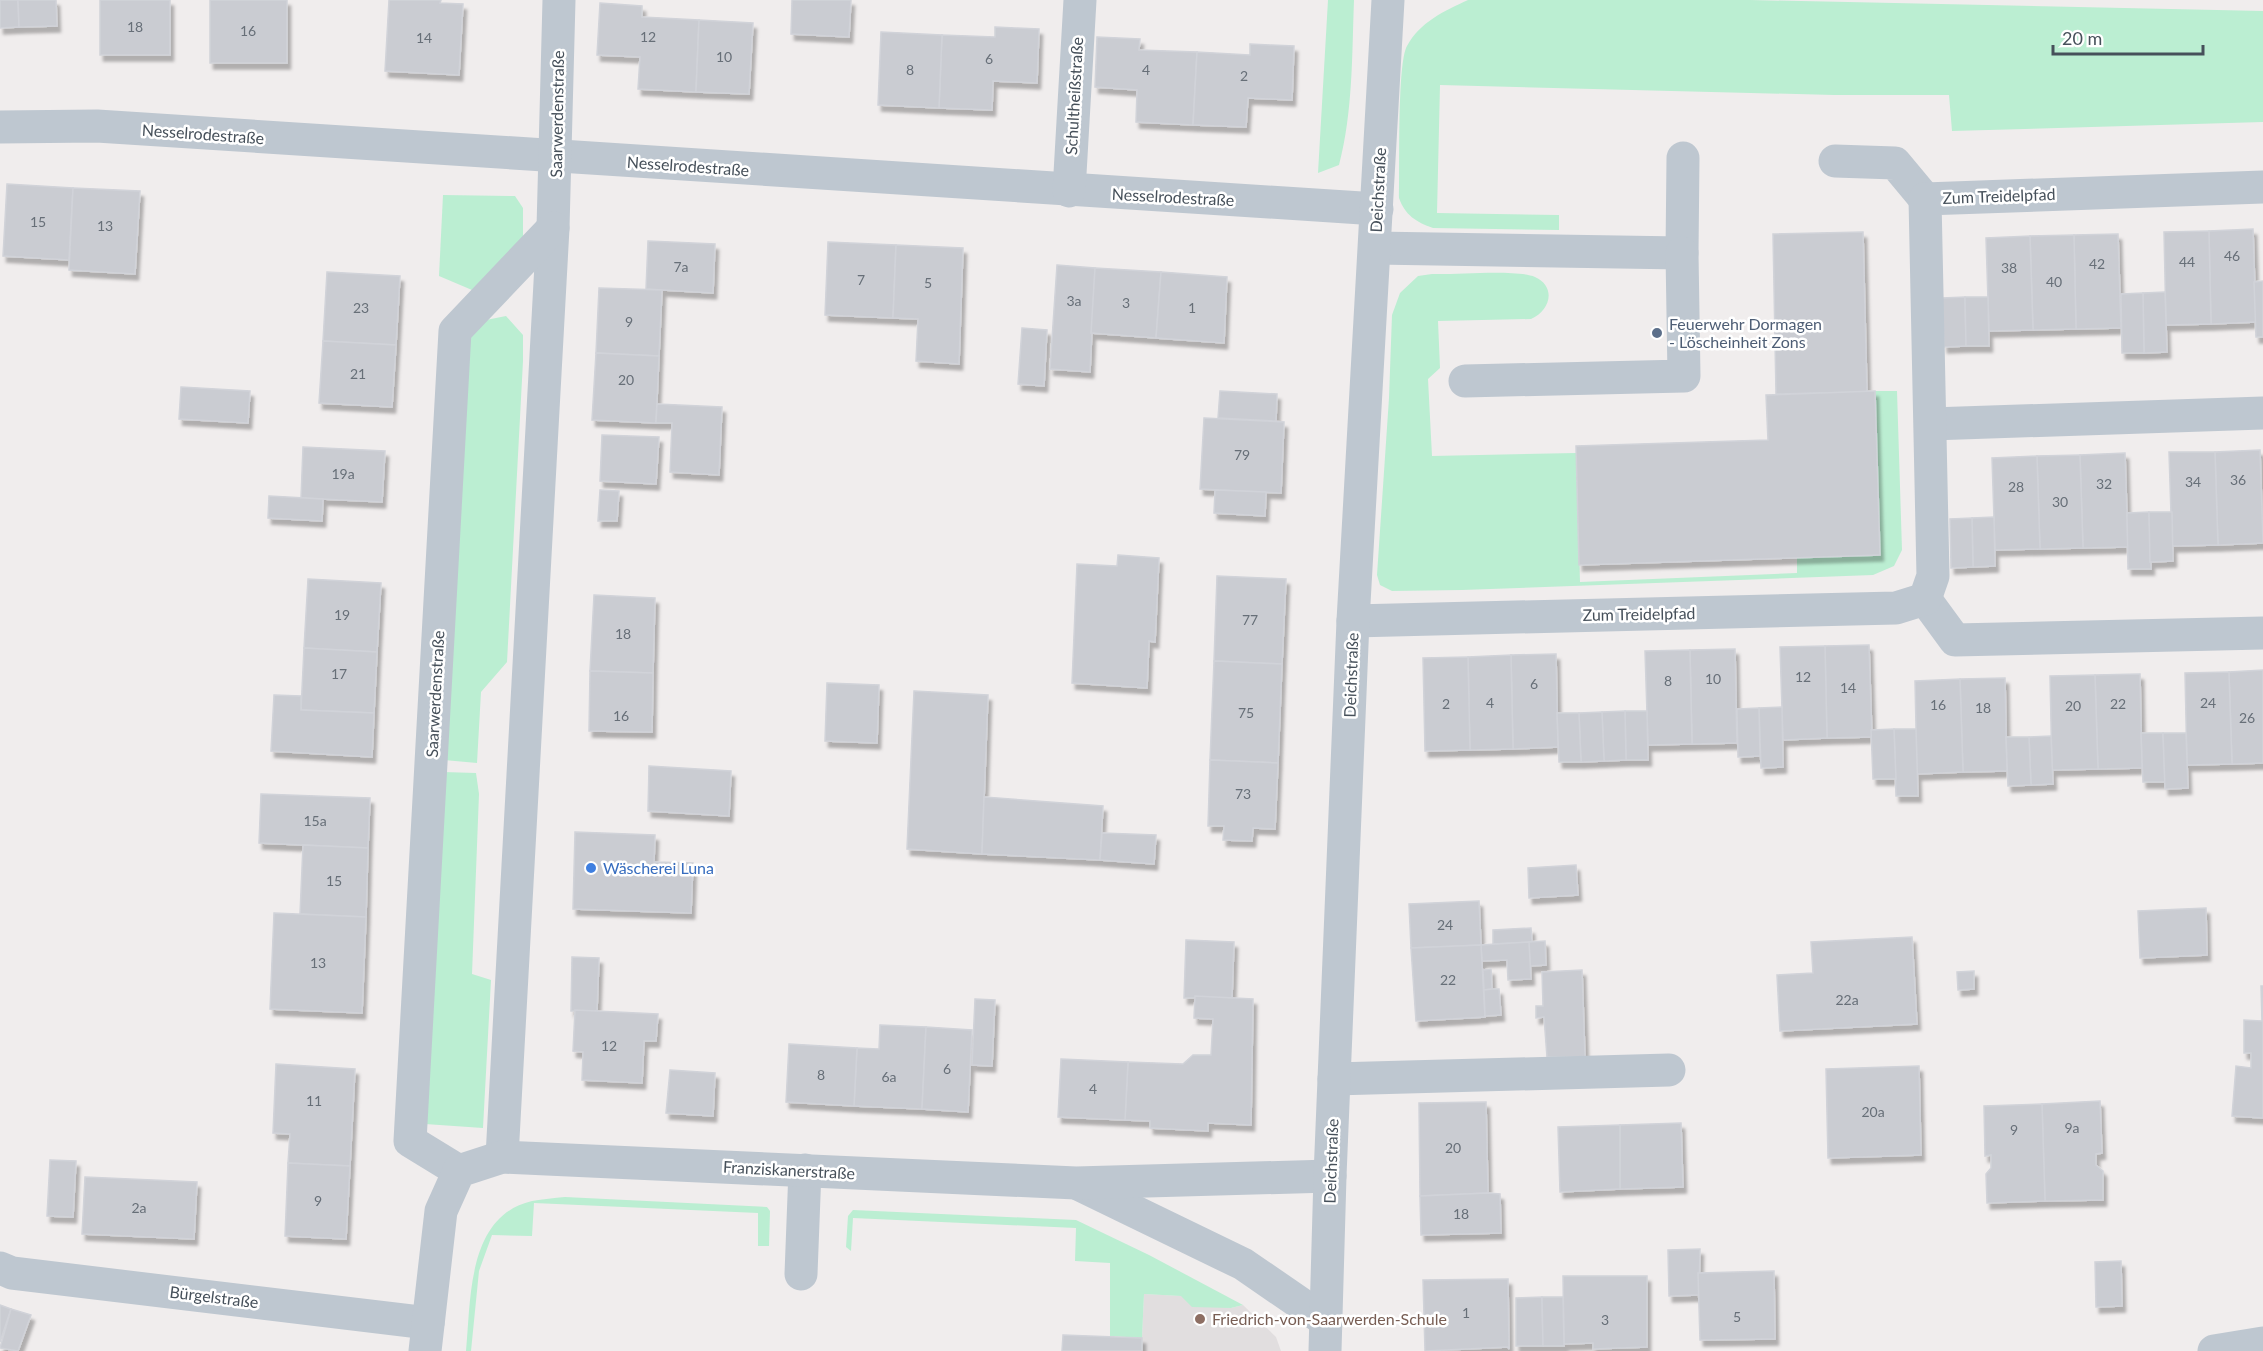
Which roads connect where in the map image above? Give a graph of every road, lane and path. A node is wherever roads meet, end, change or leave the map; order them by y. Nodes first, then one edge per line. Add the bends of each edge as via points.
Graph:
1 (559, 0) edge
2 (1080, 0) edge
3 (1388, 0) edge
4 (0, 128) edge
5 (556, 157) junction
6 (1683, 159) dead end
7 (1835, 161) dead end
8 (2263, 187) edge
9 (1069, 191) junction
10 (1925, 199) junction
11 (1377, 209) junction
12 (554, 228) junction
13 (1375, 248) junction
14 (1682, 253) junction
15 (1465, 381) dead end
16 (2263, 413) edge
17 (1931, 424) junction
18 (1925, 599) junction
19 (1353, 621) junction
20 (2263, 633) edge
21 (1670, 1070) dead end
22 (1334, 1079) junction
23 (502, 1157) junction
24 (805, 1170) junction
25 (459, 1171) junction
26 (1330, 1176) junction
27 (1076, 1183) junction
28 (0, 1268) edge
29 (801, 1274) dead end
30 (1326, 1336) edge
31 (427, 1337) edge
32 (2263, 1343) edge
33 (2214, 1351) edge

1 - 5 street, Saarwerdenstraße
2 - 9 street, Schultheißstraße
3 - 11 street, Deichstraße
4 - 5 street, Nesselrodestraße via 97,126
5 - 9 street, Nesselrodestraße
5 - 12 street, Saarwerdenstraße
6 - 14 street
7 - 10 street via 1895,163
8 - 10 street, Zum Treidelpfad
9 - 11 street, Nesselrodestraße
10 - 17 street, Zum Treidelpfad
11 - 13 street, Deichstraße
12 - 23 street, Saarwerdenstraße
12 - 25 street, Saarwerdenstraße via 455,331 410,1140
13 - 14 street
13 - 19 street, Deichstraße
14 - 15 street via 1684,376
16 - 17 street
17 - 18 street, Zum Treidelpfad via 1933,576
18 - 19 street, Zum Treidelpfad via 1896,608
18 - 20 street via 1954,640
19 - 22 street, Deichstraße
21 - 22 street
22 - 26 street, Deichstraße
23 - 24 street, Franziskanerstraße
23 - 25 street
24 - 27 street, Franziskanerstraße
24 - 29 street
25 - 31 street via 441,1211
26 - 27 street, Franziskanerstraße
26 - 30 street, Deichstraße
27 - 30 street, Franziskanerstraße via 1243,1264
28 - 31 street, Bürgelstraße via 12,1273
32 - 33 street

